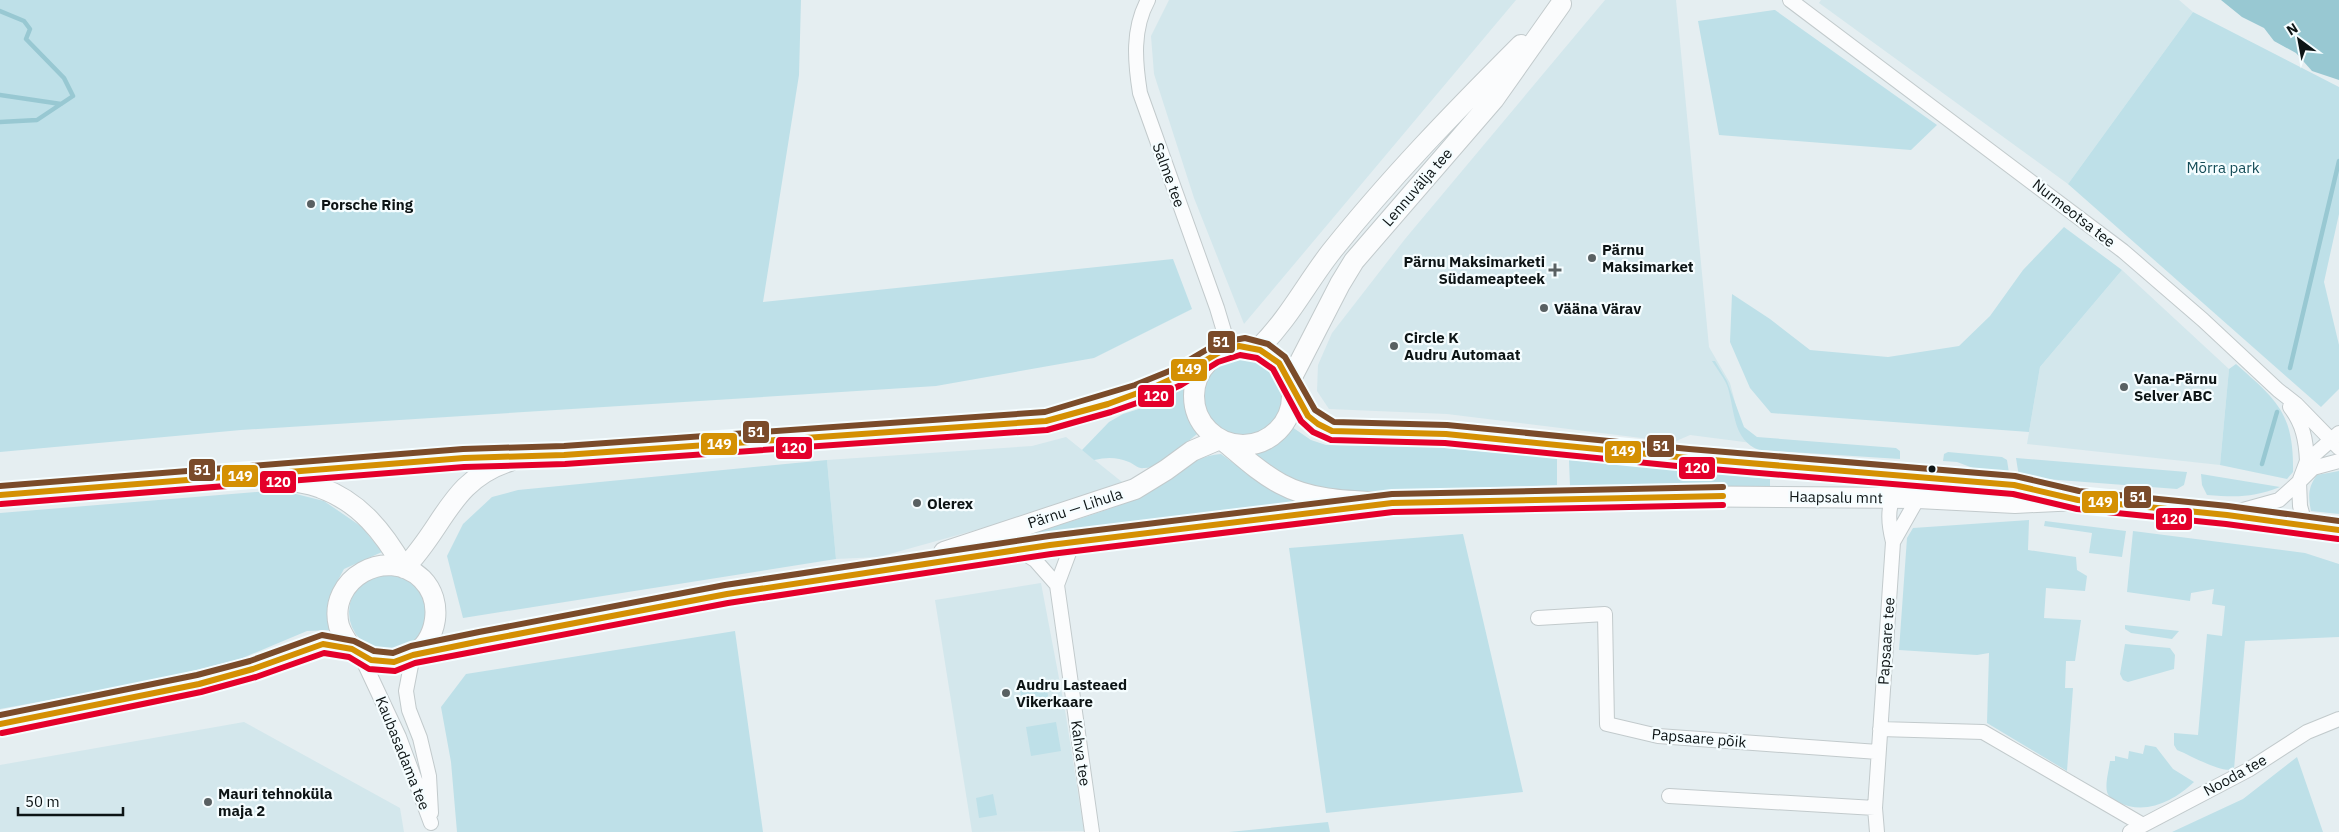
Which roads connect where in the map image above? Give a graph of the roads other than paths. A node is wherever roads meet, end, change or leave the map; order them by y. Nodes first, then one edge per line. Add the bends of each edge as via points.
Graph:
1 (1148, 0) edge
2 (1790, 0) edge
3 (1562, 2) edge
4 (1229, 348) junction
5 (1258, 349) junction
6 (1210, 358) junction
7 (1291, 385) junction
8 (2278, 390) junction
9 (1223, 440) junction
10 (2336, 440) edge
11 (529, 456) junction
12 (2307, 461) junction
13 (2339, 461) edge
14 (259, 474) junction
15 (1934, 479) junction
16 (2299, 482) junction
17 (0, 495) edge
18 (1894, 498) junction
19 (1918, 498) junction
20 (2078, 500) junction
21 (1392, 503) junction
22 (2227, 515) junction
23 (2305, 524) junction
24 (2339, 530) edge
25 (1074, 542) junction
26 (1894, 542) junction
27 (1020, 550) junction
28 (404, 568) junction
29 (893, 569) junction
30 (1057, 584) junction
31 (1538, 618) dead end
32 (357, 652) junction
33 (413, 655) junction
34 (2339, 719) edge
35 (0, 724) edge
36 (1880, 729) junction
37 (1878, 752) junction
38 (1669, 796) dead end
39 (1874, 808) junction
40 (2143, 825) junction
41 (432, 827) edge
42 (1092, 832) edge
43 (1877, 832) edge
44 (2130, 832) edge

1 - 4 street, Salme tee via 1137,32 1135,64 1140,93
2 - 8 street, Nurmeotsa tee via 2122,251
3 - 5 main road, Lennuvälja tee via 1394,179 1330,253 1277,329
3 - 7 main road, Lennuvälja tee via 1494,100 1354,261
4 - 5 main road via 1246,346
4 - 6 main road
5 - 7 main road via 1280,363
6 - 9 main road via 1196,380 1194,399 1198,417
6 - 11 main road via 1170,380 1112,404 1046,421
7 - 9 main road via 1289,414 1274,434 1248,444
7 - 15 main road via 1308,418 1338,432 1446,434
8 - 10 street, Nurmeotsa tee
8 - 12 street via 2300,420 2306,440
9 - 21 main road via 1260,470 1294,490 1333,498
9 - 29 main road, Pärnu — Lihula via 1192,451 1148,481 1119,495
10 - 12 street
11 - 14 main road
11 - 28 main road via 497,465 471,481
12 - 16 street
13 - 16 street via 2313,468
14 - 17 main road
14 - 28 main road via 321,487 352,504 384,534
15 - 18 street via 1907,485
15 - 20 main road via 2014,485
16 - 22 street via 2279,500
16 - 23 street
18 - 19 main road, Haapsalu mnt
18 - 21 main road, Haapsalu mnt via 1650,496
18 - 26 street, Papsaare tee via 1889,525
19 - 20 main road, Haapsalu mnt via 2016,503
19 - 26 street
20 - 22 main road, Haapsalu mnt
21 - 25 main road
22 - 23 main road, Haapsalu mnt
23 - 24 main road, Haapsalu mnt
25 - 27 main road
25 - 30 street
26 - 36 street, Papsaare tee
27 - 29 main road
27 - 30 street via 1036,560
28 - 32 main road via 387,564 374,566 359,573 345,587 338,616 342,635
28 - 33 main road via 422,579 436,608 434,628
29 - 33 main road via 727,594
30 - 42 street, Kahva tee
31 - 37 street, Papsaare põik via 1605,614 1607,724 1658,736
32 - 33 main road via 381,662 394,662
32 - 35 main road via 323,644 199,684
32 - 41 street, Kaubasadama tee via 399,737
33 - 41 street, Kaubasadama tee via 406,691 429,776
34 - 40 street, Nooda tee via 2307,732 2248,770
36 - 37 street, Papsaare tee
36 - 40 street via 1983,732
37 - 39 street, Papsaare tee
38 - 39 street
39 - 43 street, Papsaare tee
40 - 44 street, Nooda tee

